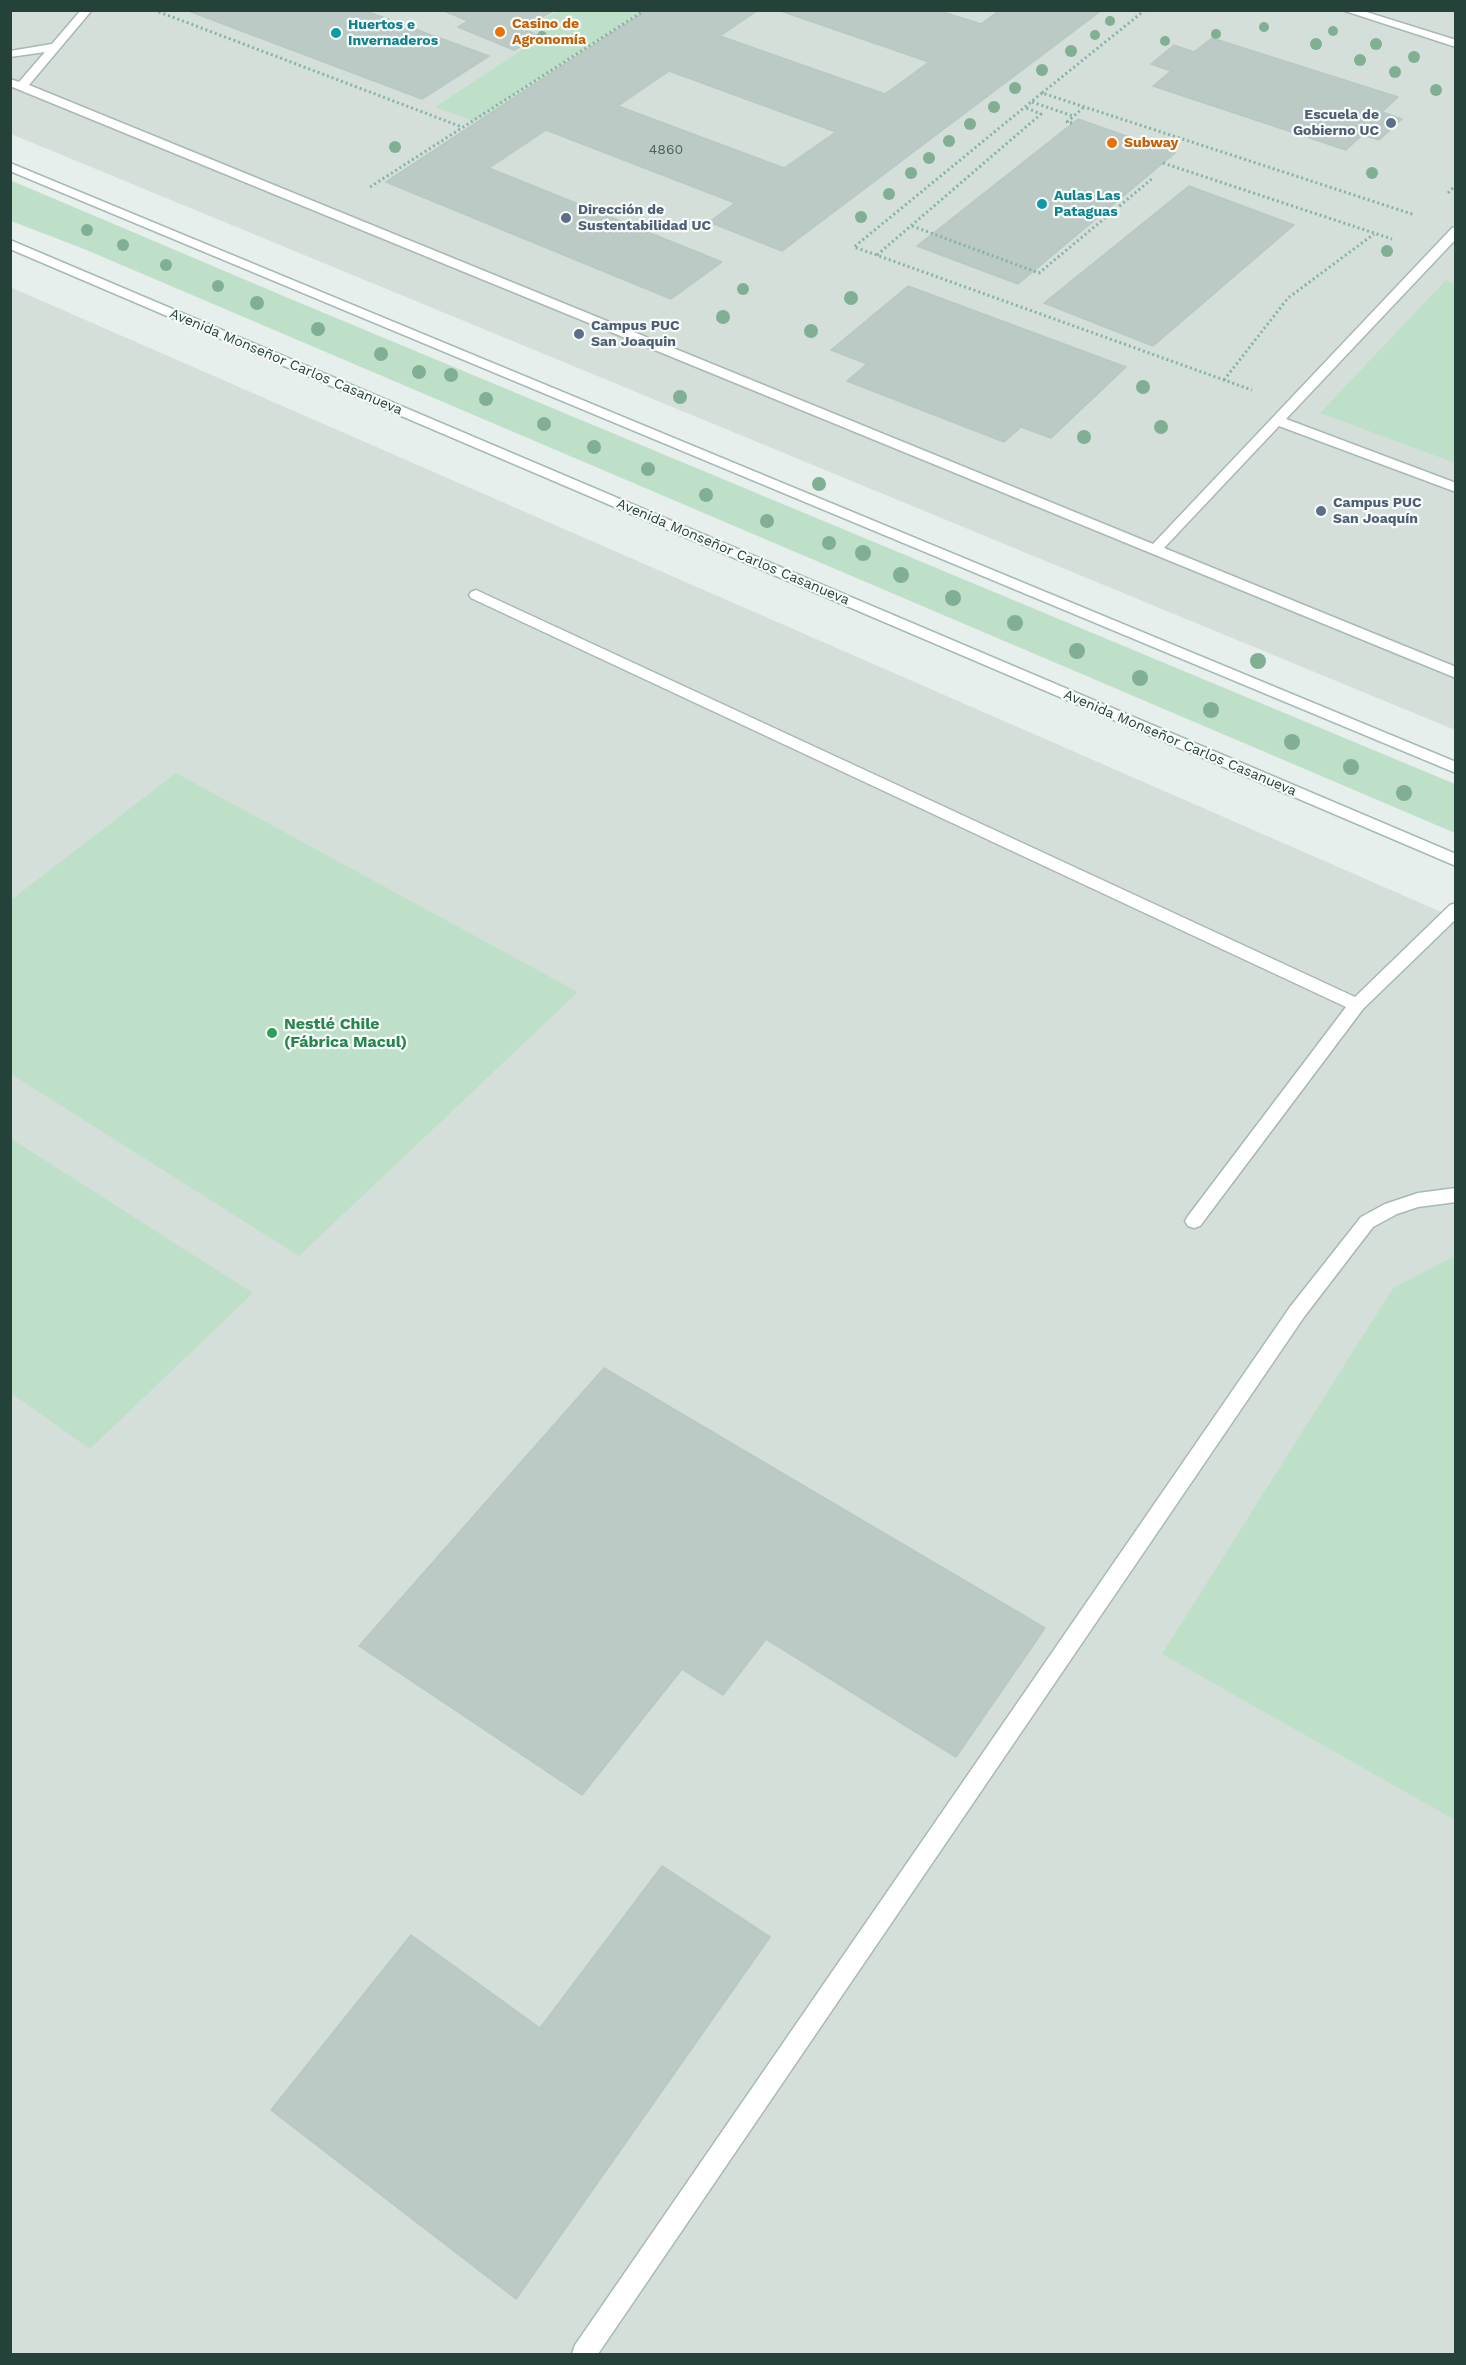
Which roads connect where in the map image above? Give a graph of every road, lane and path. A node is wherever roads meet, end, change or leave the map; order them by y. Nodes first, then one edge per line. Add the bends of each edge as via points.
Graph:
1 (87, 10) edge
2 (154, 10) edge
3 (645, 10) edge
4 (1145, 10) edge
5 (1347, 10) edge
6 (1455, 44) edge
7 (56, 47) junction
8 (10, 54) edge
9 (16, 84) edge
10 (1042, 93) junction
11 (1031, 101) junction
12 (1023, 107) junction
13 (1085, 107) junction
14 (1074, 116) junction
15 (1072, 123) dead end
16 (462, 128) junction
17 (1164, 163) dead end
18 (10, 166) edge
19 (1154, 178) dead end
20 (1455, 185) edge
21 (1448, 193) dead end
22 (330, 213) junction
23 (1424, 218) dead end
24 (912, 226) junction
25 (1455, 231) edge
26 (1375, 234) junction
27 (1400, 242) dead end
28 (10, 244) edge
29 (876, 256) junction
30 (1224, 380) junction
31 (1290, 404) junction
32 (1276, 420) junction
33 (1455, 488) edge
34 (1154, 551) junction
35 (476, 595) dead end
36 (1455, 673) edge
37 (1455, 768) edge
38 (1455, 861) edge
39 (1455, 909) edge
40 (1357, 1005) junction
41 (1455, 1195) edge
42 (1194, 1221) dead end
43 (584, 2355) edge

1 - 7 main road
2 - 16 path
3 - 16 path
4 - 10 path
5 - 6 main road
7 - 8 main road
7 - 9 main road
9 - 22 main road
10 - 11 path
10 - 13 path
11 - 12 path
11 - 14 path
12 - 24 path via 1041,114
12 - 29 path via 854,246
13 - 14 path
13 - 23 path
14 - 15 path via 1067,122
16 - 22 path
17 - 26 path
18 - 37 main road
19 - 24 path via 1039,273
20 - 21 path
22 - 34 main road
24 - 29 path
25 - 31 main road
26 - 27 path
26 - 30 path via 1288,297
28 - 38 main road, Avenida Monseñor Carlos Casanueva
29 - 30 path
30 - 31 path
31 - 32 main road
32 - 33 main road
32 - 34 main road
34 - 36 main road
35 - 40 main road
39 - 40 main road
40 - 42 main road
41 - 43 main road via 1418,1200 1366,1222 1297,1312

